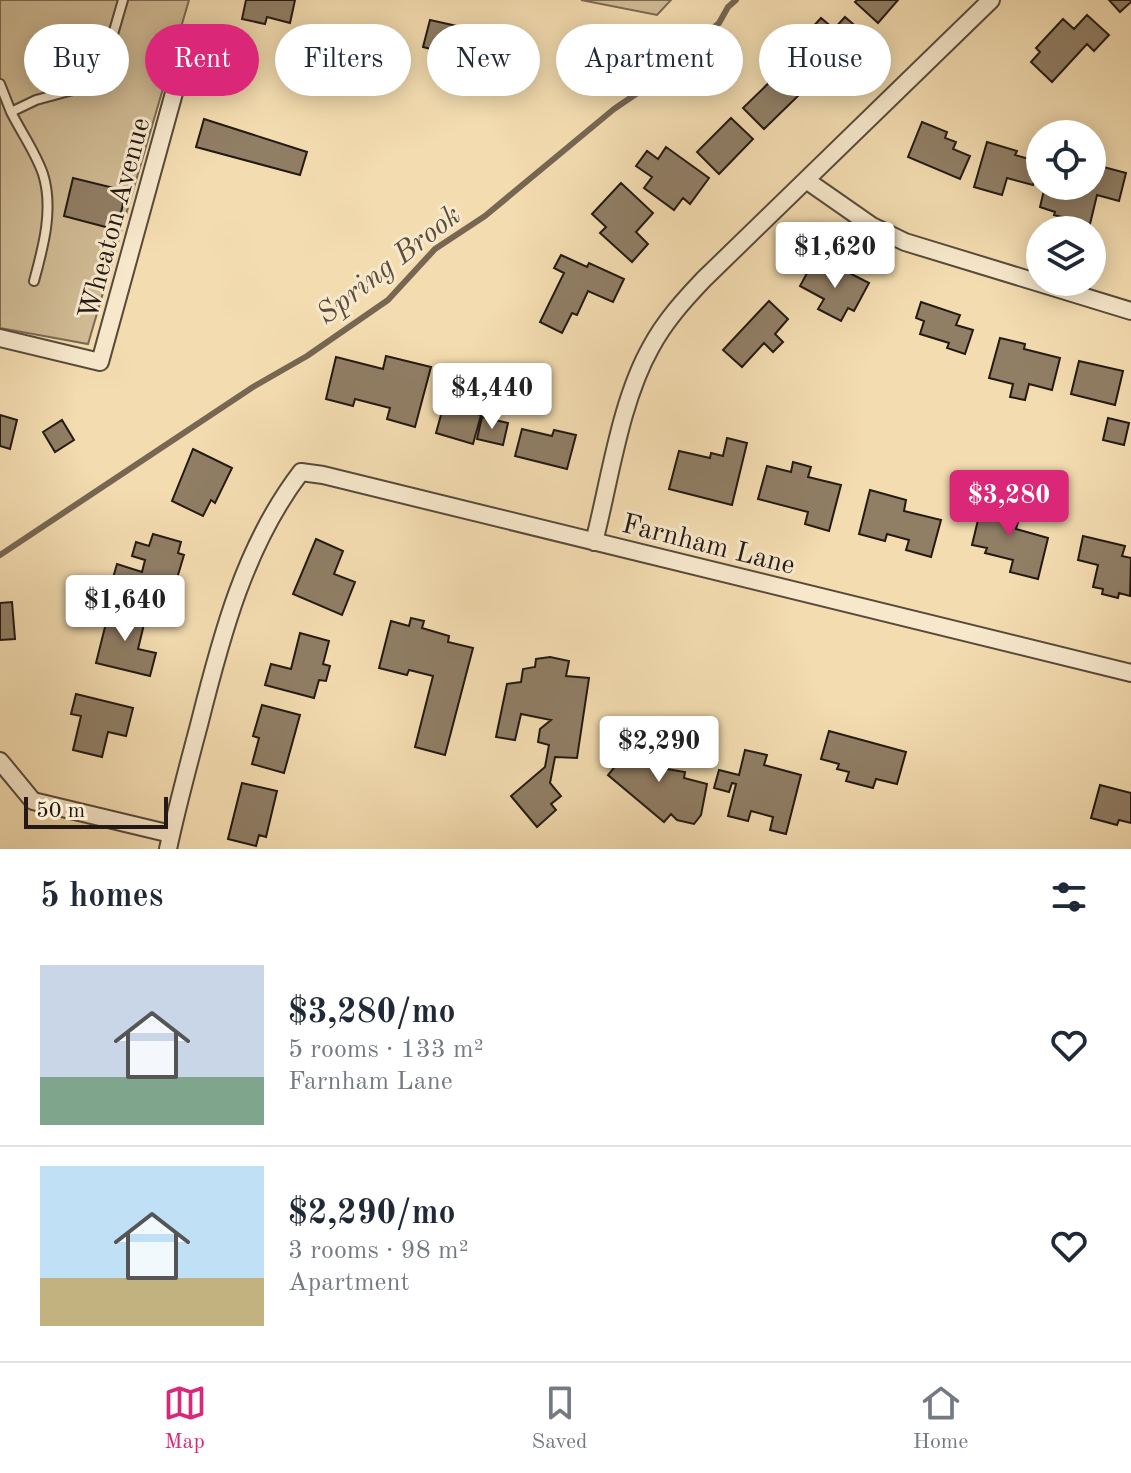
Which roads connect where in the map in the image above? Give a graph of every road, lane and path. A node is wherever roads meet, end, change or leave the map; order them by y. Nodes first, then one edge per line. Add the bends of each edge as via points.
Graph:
1 (123, 0) edge
2 (991, 0) edge
3 (0, 84) edge
4 (173, 96) edge
5 (11, 112) junction
6 (806, 180) junction
7 (34, 281) dead end
8 (1131, 311) edge
9 (0, 338) edge
10 (594, 542) junction
11 (1131, 673) edge
12 (0, 761) edge
13 (169, 842) edge

1 - 5 lane via 94,78 84,87
2 - 6 street
3 - 5 lane
4 - 9 street, Wheaton Avenue via 100,362
5 - 7 lane via 47,189 43,249
6 - 8 street via 905,242
6 - 10 street via 682,302 651,347 630,395
10 - 11 street, Farnham Lane
10 - 13 street, Farnham Lane via 301,472 284,493 247,568 226,626
12 - 13 street via 33,801

